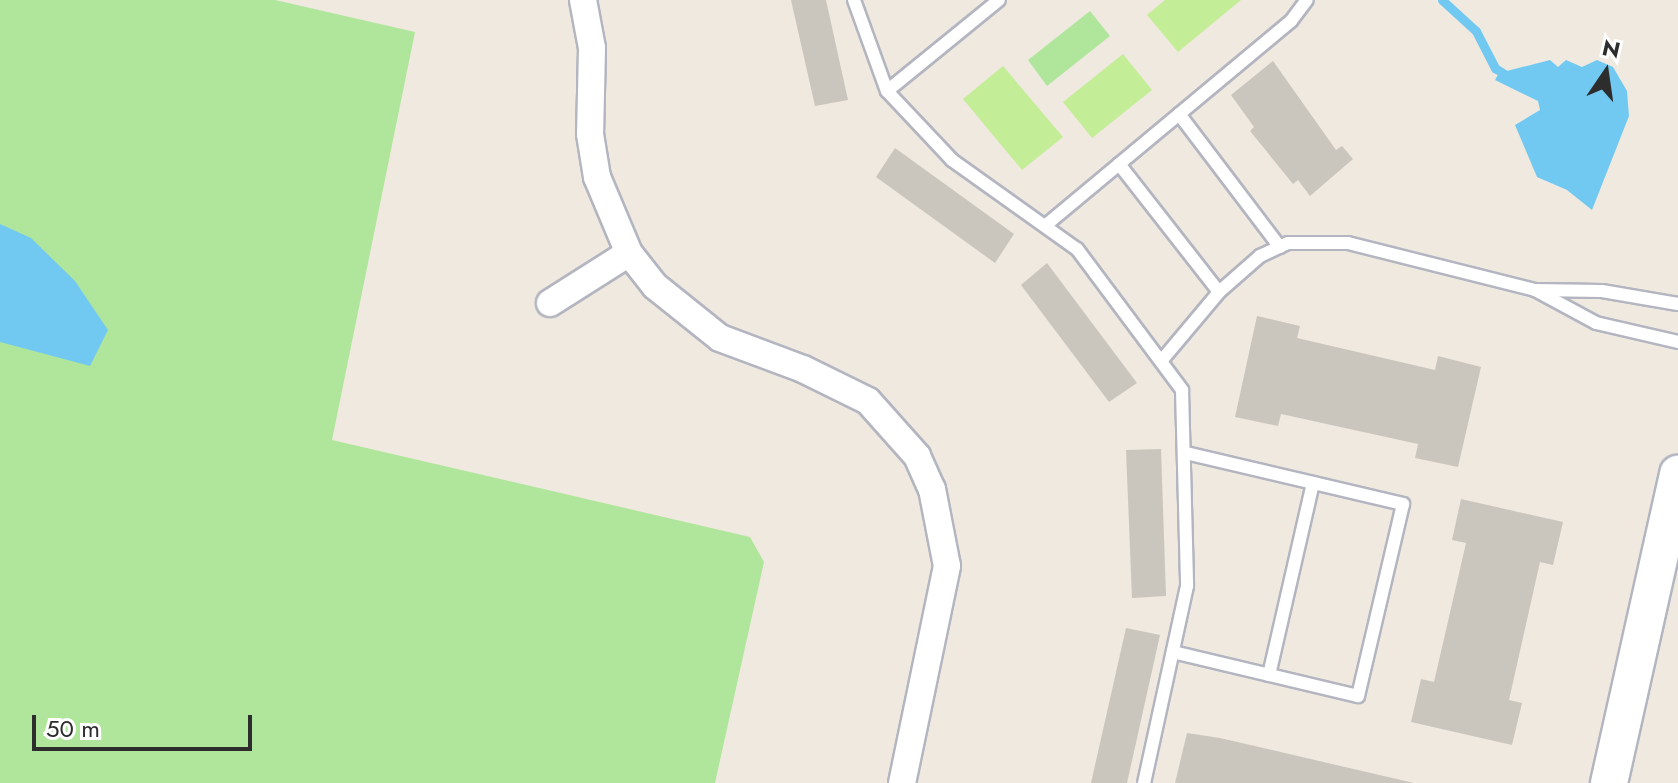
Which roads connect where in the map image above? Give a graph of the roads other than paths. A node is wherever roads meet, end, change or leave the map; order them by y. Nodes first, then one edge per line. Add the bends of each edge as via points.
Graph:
1 (583, 0) edge
2 (854, 0) edge
3 (999, 0) edge
4 (1307, 0) edge
5 (887, 91) junction
6 (1179, 114) junction
7 (1119, 164) junction
8 (1046, 225) junction
9 (1280, 247) junction
10 (629, 253) junction
11 (1535, 290) junction
12 (1219, 292) junction
13 (550, 303) dead end
14 (1678, 304) edge
15 (1678, 342) edge
16 (1162, 360) junction
17 (1186, 453) junction
18 (1678, 474) edge
19 (1313, 483) junction
20 (1173, 652) junction
21 (1269, 675) junction
22 (902, 783) edge
23 (1144, 783) edge
24 (1609, 783) edge

1 - 10 street via 592,48 590,134 597,177
2 - 5 lane
3 - 5 lane
4 - 6 lane via 1291,21
5 - 8 lane via 952,160
6 - 7 lane
6 - 9 lane
7 - 8 lane
7 - 12 lane
8 - 16 lane via 1077,249
9 - 11 lane via 1318,240 1348,243
9 - 12 lane via 1260,256
10 - 13 street
10 - 22 street via 686,316 720,338 868,401 917,456 944,528 947,566
11 - 14 lane via 1602,291
11 - 15 lane via 1596,323
12 - 16 lane
16 - 17 lane via 1182,390
17 - 19 lane
17 - 20 lane via 1187,586
18 - 24 street
19 - 21 lane
19 - 21 lane via 1403,504 1358,696
20 - 21 lane
20 - 23 lane

